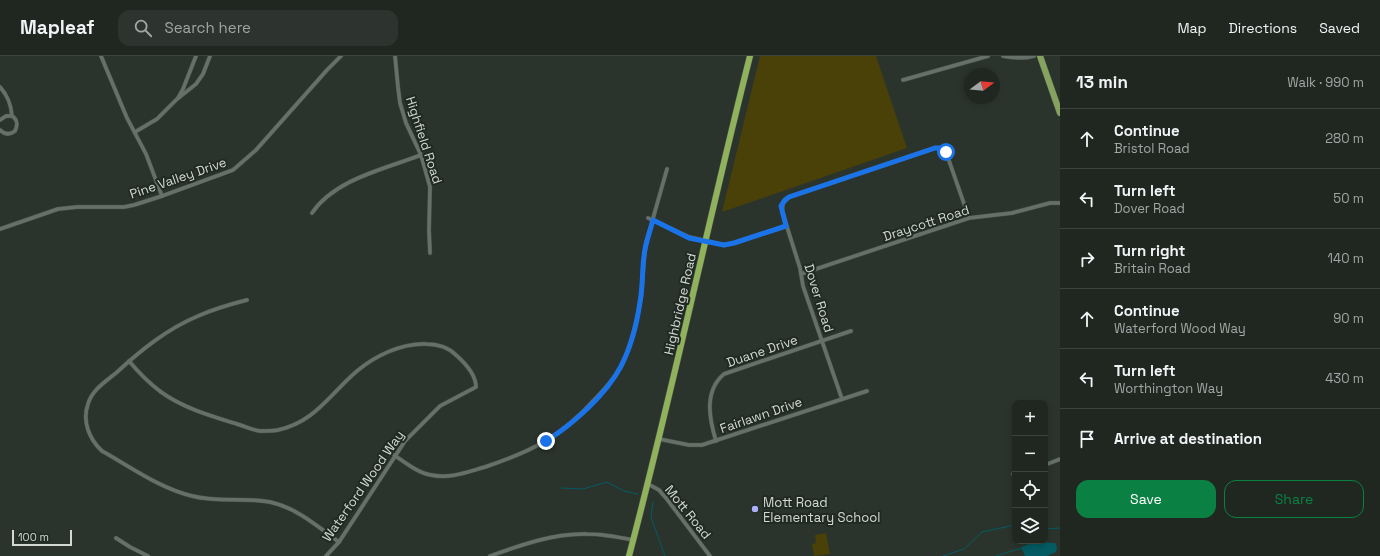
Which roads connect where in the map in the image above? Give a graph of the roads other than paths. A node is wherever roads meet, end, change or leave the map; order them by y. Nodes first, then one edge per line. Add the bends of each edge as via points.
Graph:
1 (101, 56) edge
2 (196, 56) edge
3 (210, 56) edge
4 (341, 56) edge
5 (396, 56) edge
6 (750, 56) edge
7 (988, 56) edge
8 (1003, 56) edge
9 (1034, 56) edge
10 (1040, 56) edge
11 (903, 80) dead end
12 (0, 87) edge
13 (176, 100) junction
14 (1060, 113) edge
15 (12, 116) junction
16 (0, 120) edge
17 (0, 130) edge
18 (135, 132) junction
19 (421, 155) junction
20 (667, 168) dead end
21 (162, 196) junction
22 (1060, 203) edge
23 (312, 213) dead end
24 (648, 218) dead end
25 (969, 218) junction
26 (653, 220) junction
27 (786, 226) junction
28 (0, 229) edge
29 (705, 241) junction
30 (430, 253) dead end
31 (801, 274) junction
32 (247, 300) dead end
33 (852, 331) dead end
34 (822, 341) junction
35 (129, 361) junction
36 (867, 391) dead end
37 (842, 399) junction
38 (659, 439) junction
39 (716, 441) junction
40 (394, 455) junction
41 (1060, 459) edge
42 (1048, 464) edge
43 (648, 484) junction
44 (116, 538) dead end
45 (634, 540) junction
46 (338, 542) junction
47 (148, 556) edge
48 (326, 556) edge
49 (490, 556) edge
50 (629, 556) edge
51 (710, 556) edge

1 - 18 street
2 - 13 street
3 - 13 street via 200,79
4 - 21 street, Pine Valley Drive via 246,161 225,174
5 - 19 street, Highfield Road via 400,103
6 - 29 highway, Highbridge Road
7 - 11 street
8 - 9 street
10 - 14 main road
12 - 15 street via 10,102
13 - 18 street via 157,118
15 - 16 street
15 - 17 street via 17,124 16,131 6,134
18 - 21 street
19 - 23 street via 342,186
19 - 30 street, Highfield Road via 430,187
20 - 26 street
21 - 28 street, Pine Valley Drive via 124,207 77,207 58,210
22 - 25 street, Draycott Road via 1050,203 1012,214
24 - 26 street
25 - 27 street, Dover Road via 946,152 940,148 789,197 783,203 782,211
25 - 31 street, Draycott Road
26 - 29 street via 689,238
26 - 40 street via 644,255 640,303 626,355 611,381 570,425 528,451 462,474 450,476 423,473
27 - 29 street via 724,245
27 - 31 street, Dover Road
29 - 38 highway, Highbridge Road
31 - 34 street, Dover Road
32 - 35 street via 215,309 178,326 159,337
33 - 34 street, Duane Drive
34 - 37 street, Dover Road
34 - 39 street, Duane Drive via 731,371 720,378 712,392 709,412
35 - 40 street, Waterford Wood Way via 162,393 182,405 259,431 277,430 298,424 313,415 357,371 396,349 415,343 434,344 452,350 467,365 476,381 476,387 440,406
35 - 46 street via 99,387 88,404 86,423 90,435 102,451 172,490 215,500 256,500 287,507
36 - 37 street, Fairlawn Drive
37 - 39 street, Fairlawn Drive
38 - 39 street, Fairlawn Drive via 696,446
38 - 43 highway, Highbridge Road
40 - 46 street, Waterford Wood Way
41 - 42 street
43 - 45 highway, Highbridge Road
43 - 51 street, Mott Road via 666,498
44 - 47 street
45 - 49 street via 605,535 571,534 554,536
45 - 50 highway, Highbridge Road
46 - 48 street, Waterford Wood Way

